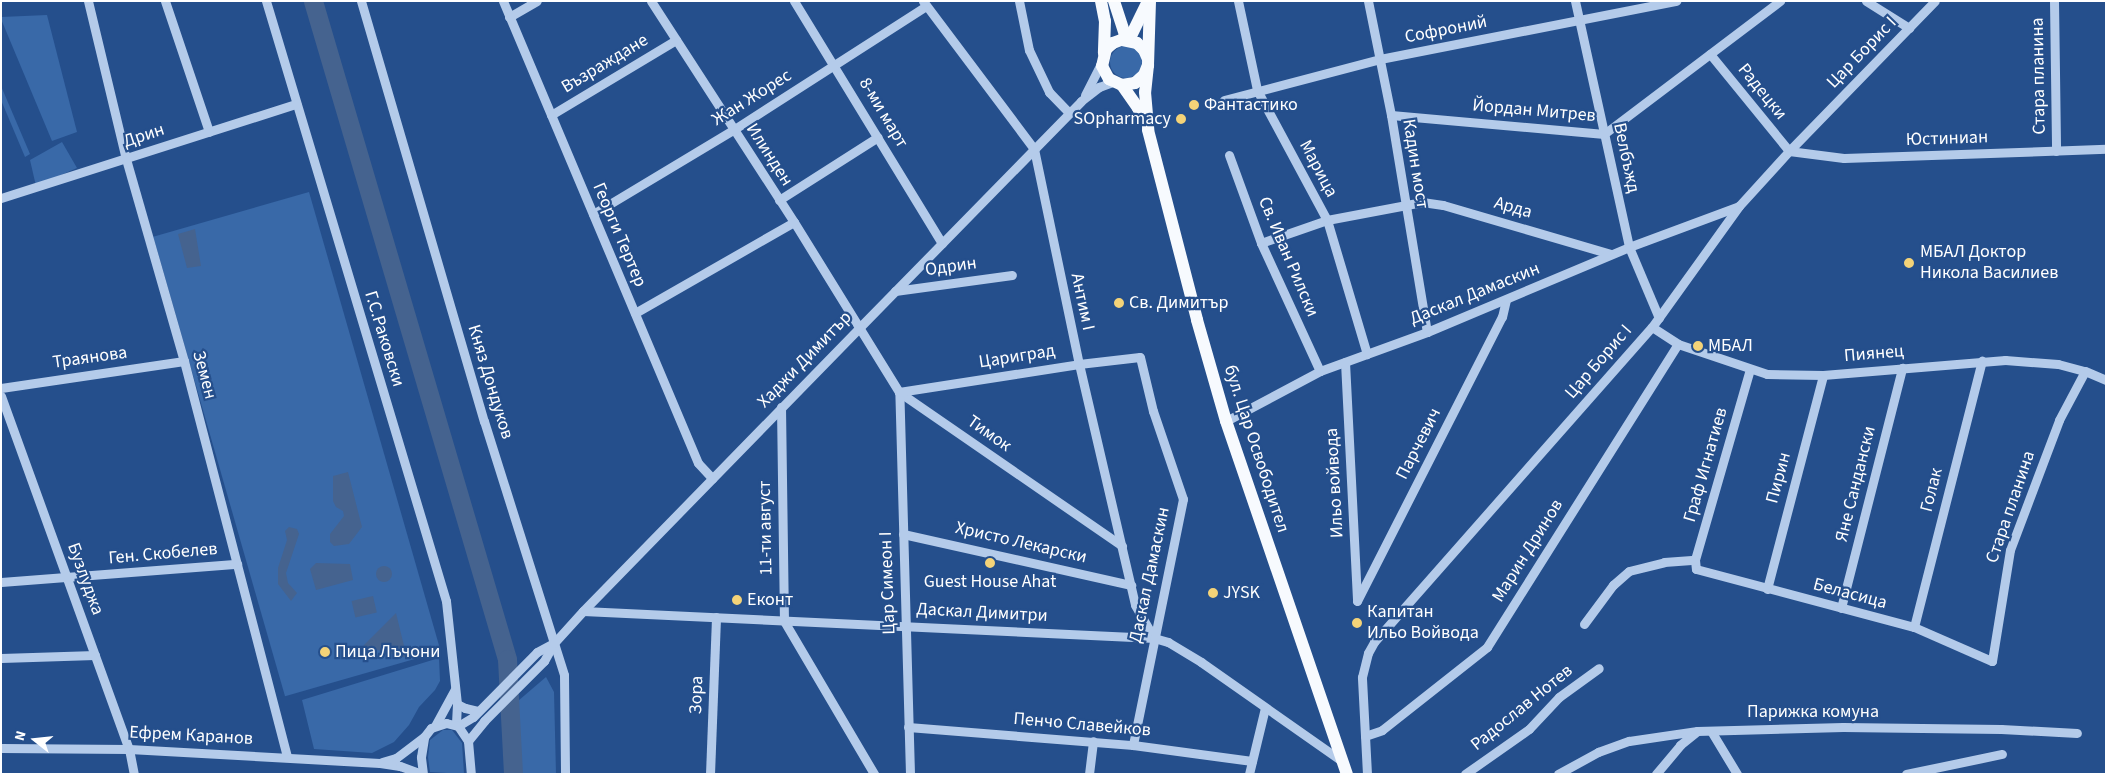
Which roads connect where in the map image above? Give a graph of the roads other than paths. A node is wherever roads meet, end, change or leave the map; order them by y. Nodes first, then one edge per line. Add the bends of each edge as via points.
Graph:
1 (88, 1) edge
2 (165, 1) edge
3 (266, 1) edge
4 (361, 1) edge
5 (503, 1) edge
6 (537, 1) edge
7 (651, 1) edge
8 (794, 1) edge
9 (1019, 1) edge
10 (1101, 1) edge
11 (1114, 1) edge
12 (1149, 1) edge
13 (1238, 1) edge
14 (1368, 1) edge
15 (1575, 1) edge
16 (1676, 1) edge
17 (1780, 1) edge
18 (1866, 1) edge
19 (1935, 1) edge
20 (2054, 1) edge
21 (924, 4) edge
22 (509, 17) junction
23 (1579, 21) junction
24 (1909, 28) junction
25 (676, 40) junction
26 (1127, 40) junction
27 (1710, 54) junction
28 (1103, 57) junction
29 (1380, 59) junction
30 (1148, 62) junction
31 (836, 66) junction
32 (1118, 84) junction
33 (1257, 90) junction
34 (1224, 100) dead end
35 (1081, 101) junction
36 (296, 104) junction
37 (1069, 113) junction
38 (551, 115) junction
39 (1391, 115) junction
40 (733, 130) junction
41 (1148, 130) junction
42 (209, 132) junction
43 (1604, 134) junction
44 (878, 137) junction
45 (1034, 149) junction
46 (2106, 149) edge
47 (1789, 151) junction
48 (2056, 151) junction
49 (1229, 155) dead end
50 (126, 158) junction
51 (1, 198) edge
52 (779, 200) junction
53 (1405, 205) junction
54 (1739, 206) junction
55 (593, 214) junction
56 (1327, 220) junction
57 (794, 222) junction
58 (1261, 242) junction
59 (942, 243) junction
60 (1629, 247) junction
61 (1611, 254) junction
62 (1012, 275) dead end
63 (895, 291) junction
64 (1506, 300) junction
65 (635, 313) junction
66 (1659, 318) junction
67 (860, 327) junction
68 (1652, 327) junction
69 (1426, 332) junction
70 (1678, 344) junction
71 (1367, 354) junction
72 (1140, 357) joint
73 (184, 361) junction
74 (1982, 361) junction
75 (1345, 362) junction
76 (1079, 364) junction
77 (1902, 368) junction
78 (1750, 369) junction
79 (1320, 371) junction
80 (2085, 371) junction
81 (1823, 375) junction
82 (2106, 380) edge
83 (1, 388) edge
84 (899, 392) junction
85 (1, 396) edge
86 (781, 407) junction
87 (1226, 421) junction
88 (712, 478) junction
89 (903, 534) junction
90 (1122, 546) junction
91 (237, 564) junction
92 (1695, 565) junction
93 (68, 578) junction
94 (1, 582) edge
95 (1131, 585) junction
96 (1767, 588) junction
97 (1357, 601) joint
98 (1841, 608) junction
99 (582, 611) junction
100 (716, 616) junction
101 (784, 621) junction
102 (1584, 624) dead end
103 (906, 625) junction
104 (1914, 627) junction
105 (1154, 638) junction
106 (554, 643) junction
107 (95, 654) junction
108 (1, 658) edge
109 (1992, 661) joint
110 (1599, 668) dead end
111 (455, 689) junction
112 (457, 704) junction
113 (1265, 708) junction
114 (478, 711) junction
115 (457, 725) junction
116 (434, 727) junction
117 (908, 728) junction
118 (1697, 731) junction
119 (1711, 731) junction
120 (2076, 733) dead end
121 (1365, 736) junction
122 (424, 737) junction
123 (1093, 741) junction
124 (468, 742) junction
125 (1134, 745) junction
126 (1, 748) edge
127 (129, 748) junction
128 (2002, 754) dead end
129 (288, 758) junction
130 (1343, 761) junction
131 (1252, 762) junction
132 (380, 763) junction
133 (472, 773) edge
134 (134, 774) edge
135 (423, 774) edge
136 (565, 774) edge
137 (710, 774) edge
138 (874, 774) edge
139 (910, 774) edge
140 (1089, 774) edge
141 (1249, 774) edge
142 (1347, 774) edge
143 (1367, 774) edge
144 (1466, 774) edge
145 (1558, 774) edge
146 (1656, 774) edge
147 (1737, 774) edge
148 (1906, 774) edge

1 - 50 street, Земен
2 - 42 street
3 - 36 street, Г.С.Раковски
4 - 106 street, Княз Дондуков via 484,421
5 - 22 street, Георги Тертер
6 - 22 street
7 - 25 street, Илинден
8 - 31 street, 8-ми март
9 - 37 street via 1029,50 1049,92
10 - 28 main road via 1105,21
11 - 26 main road
12 - 26 main road
12 - 30 main road
13 - 33 street, Марица
14 - 29 street, Кадин мост
15 - 23 street, Велбъжд
16 - 23 street, Софроний
17 - 27 street, Йордан Митрев
18 - 24 street
19 - 24 street, Цар Борис I
20 - 48 street, Стара планина
21 - 31 street, Жан Жорес
21 - 45 street, Антим I
22 - 38 street, Георги Тертер
23 - 29 street, Софроний
23 - 43 street, Велбъжд
24 - 47 street, Цар Борис I
25 - 38 street, Възраждане
25 - 40 street, Илинден
26 - 28 main road via 1114,43
26 - 30 main road via 1141,46
27 - 43 street, Йордан Митрев
27 - 47 street, Радецки
28 - 32 main road via 1106,75
28 - 35 street via 1093,83
29 - 33 street, Софроний
29 - 39 street, Кадин мост
30 - 32 main road via 1141,80
30 - 41 main road via 1145,92
31 - 40 street, Жан Жорес
31 - 44 street, 8-ми март
32 - 35 street via 1099,87
32 - 41 main road via 1138,108
33 - 34 street, Софроний
33 - 56 street, Марица
35 - 37 street, Хаджи Димитър
36 - 42 street, Дрин
36 - 111 street, Г.С.Раковски via 446,601
37 - 45 street, Хаджи Димитър
38 - 55 street, Георги Тертер
39 - 43 street, Йордан Митрев
39 - 53 street, Кадин мост
40 - 52 street, Илинден
40 - 55 street, Жан Жорес
41 - 87 main road, бул. Цар Освободител via 1182,267
42 - 50 street, Дрин
43 - 60 street, Велбъжд
44 - 52 street
44 - 59 street, 8-ми март
45 - 59 street, Хаджи Димитър
45 - 76 street, Антим I
46 - 48 street, Юстиниан
47 - 48 street, Юстиниан via 1844,158
47 - 54 street, Цар Борис I
49 - 58 street, Св. Иван Рилски
50 - 51 street, Дрин
50 - 73 street, Земен
52 - 57 street, Илинден
53 - 56 street, Арда
53 - 61 street, Арда via 1422,202 1443,205
53 - 69 street, Кадин мост
54 - 60 street, Даскал Дамаскин
54 - 66 street, Цар Борис I
55 - 65 street, Георги Тертер
56 - 58 street, Арда
56 - 71 street, Марица
57 - 65 street
57 - 67 street, Илинден
58 - 79 street, Св. Иван Рилски
59 - 63 street, Хаджи Димитър
60 - 61 street, Даскал Дамаскин
60 - 66 street, Велбъжд
61 - 64 street, Даскал Дамаскин
62 - 63 street, Одрин
63 - 67 street, Хаджи Димитър
64 - 69 street, Даскал Дамаскин
64 - 97 street, Парчевич via 1502,317
65 - 88 street, Георги Тертер via 698,463
66 - 68 street, Цар Борис I
67 - 84 street, Тимок
67 - 86 street, Хаджи Димитър
68 - 70 street, Пиянец
68 - 121 street, Цар Борис I via 1374,642 1362,677
69 - 71 street, Даскал Дамаскин
70 - 78 street, Пиянец
70 - 121 street, Марин Дринов via 1487,647 1382,730
71 - 75 street, Даскал Дамаскин
72 - 76 street, Цариград
72 - 105 street, Даскал Дамаскин via 1153,411 1182,499
73 - 83 street, Траянова
73 - 91 street, Земен
74 - 77 street, Пиянец
74 - 80 street, Пиянец via 2030,361
74 - 104 street, Голак
75 - 79 street, Даскал Дамаскин
75 - 97 street, Ильо войвода
76 - 84 street, Цариград
76 - 90 street, Антим I
77 - 81 street, Пиянец
77 - 98 street, Яне Сандански
78 - 81 street, Пиянец via 1767,374
78 - 92 street, Граф Игнатиев
79 - 87 street, Даскал Дамаскин
80 - 82 street, Пиянец
80 - 109 street, Стара планина via 2059,420 2010,550
81 - 96 street, Пирин
84 - 89 street, Цар Симеон I
84 - 90 street, Тимок
85 - 93 street, Бузлуджа
86 - 88 street, Хаджи Димитър
86 - 101 street, 11-ти август
87 - 130 main road, бул. Цар Освободител
88 - 99 street, Хаджи Димитър
89 - 95 street, Христо Лекарски
89 - 103 street, Цар Симеон I
90 - 95 street, Антим I
91 - 93 street, Ген. Скобелев
91 - 129 street, Земен
92 - 96 street, Беласица
92 - 102 street, Беласица via 1664,562 1629,571
93 - 94 street, Ген. Скобелев
93 - 107 street, Бузлуджа
95 - 105 street, Антим I via 1135,605
96 - 98 street, Беласица
98 - 104 street, Беласица
99 - 100 street, Даскал Димитри
99 - 106 street, Хаджи Димитър
100 - 101 street, Даскал Димитри
100 - 137 street, Зора
101 - 103 street, Даскал Димитри
101 - 138 street, 11-ти август
103 - 105 street, Даскал Димитри
103 - 117 street, Цар Симеон I
104 - 109 street, Беласица
105 - 113 street, Даскал Димитри via 1168,642 1201,662
105 - 125 street, Даскал Дамаскин
106 - 114 street, Хаджи Димитър via 536,652
106 - 124 street, Хаджи Димитър via 544,661 484,720
106 - 136 street, Княз Дондуков via 564,675
107 - 108 street
107 - 127 street, Бузлуджа
110 - 144 street, Радослав Нотев via 1559,697 1529,729
111 - 112 street, Г.С.Раковски
111 - 116 street
112 - 114 street
112 - 115 street, Г.С.Раковски
113 - 130 street, Даскал Димитри
113 - 131 street
114 - 115 street, Хаджи Димитър via 466,723
115 - 116 street via 442,723
115 - 124 street
116 - 122 street
117 - 123 street, Пенчо Славейков
117 - 139 street, Цар Симеон I
118 - 119 street, Парижка комуна
118 - 145 street, Парижка комуна via 1629,741 1598,752
118 - 146 street via 1680,745
119 - 120 street, Парижка комуна via 1843,727
119 - 147 street
121 - 143 street, Цар Борис I
122 - 132 street via 396,758
122 - 135 street
123 - 125 street, Пенчо Славейков
123 - 140 street
124 - 133 street
125 - 131 street, Пенчо Славейков
126 - 127 street, Ефрем Каранов
127 - 129 street, Ефрем Каранов
127 - 134 street, Бузлуджа
128 - 148 street
129 - 132 street, Ефрем Каранов
130 - 142 main road, бул. Цар Освободител
131 - 141 street
132 - 135 street, Ефрем Каранов

